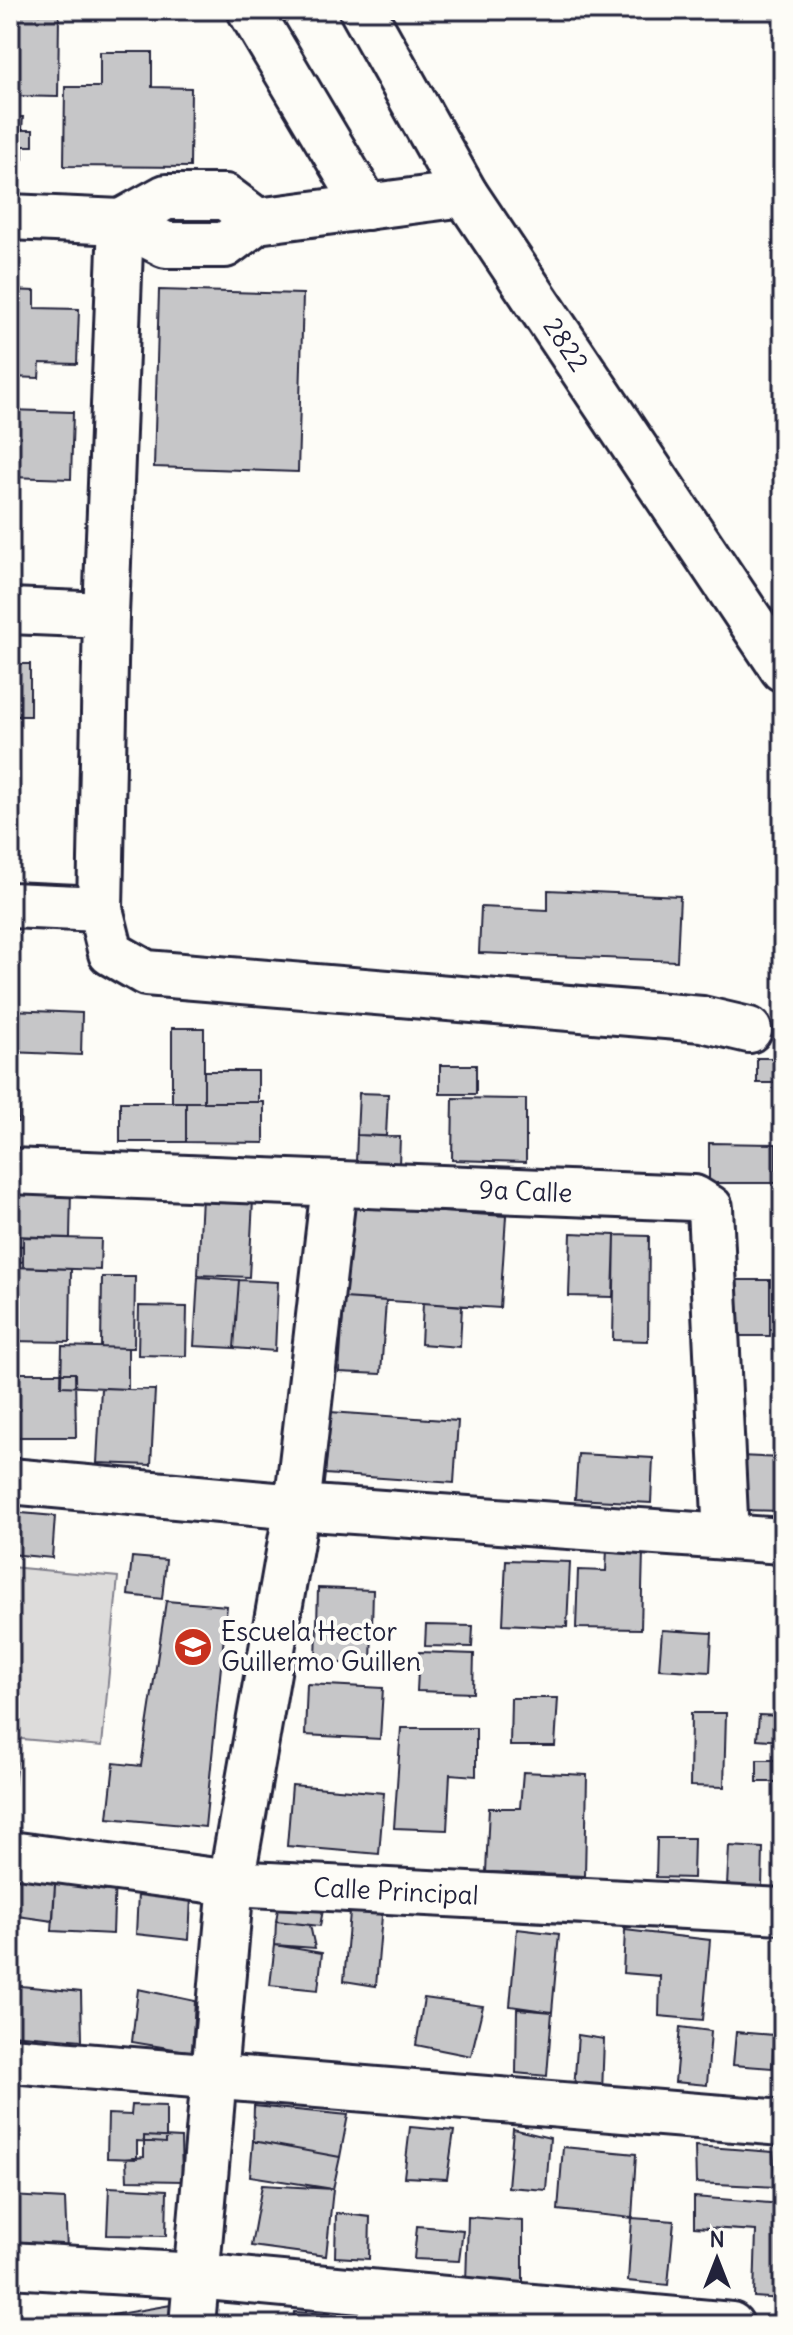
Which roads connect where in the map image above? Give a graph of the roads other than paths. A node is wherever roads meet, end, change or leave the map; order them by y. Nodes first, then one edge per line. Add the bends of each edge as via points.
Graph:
1 (250, 10) edge
2 (362, 10) edge
3 (465, 194) junction
4 (367, 207) junction
5 (10, 217) edge
6 (121, 222) junction
7 (10, 611) edge
8 (106, 615) junction
9 (783, 669) edge
10 (10, 905) edge
11 (100, 909) junction
12 (749, 1030) dead end
13 (10, 1171) edge
14 (334, 1186) junction
15 (10, 1481) edge
16 (297, 1507) junction
17 (726, 1537) junction
18 (783, 1541) edge
19 (10, 1854) edge
20 (231, 1883) junction
21 (783, 1911) edge
22 (10, 2060) edge
23 (214, 2077) junction
24 (783, 2123) edge
25 (10, 2265) edge
26 (196, 2276) junction
27 (192, 2325) edge
28 (731, 2325) edge

1 - 4 street
2 - 3 street, 2822
3 - 4 street
3 - 9 street, 2822
4 - 6 street via 257,221 225,245 166,245
5 - 6 street
6 - 8 street
7 - 8 street
8 - 11 street
10 - 11 street
11 - 12 street via 111,953 146,973 702,1019
13 - 14 street, 9a Calle
14 - 16 street
14 - 17 street, 9a Calle via 694,1198 710,1208
15 - 16 street
16 - 17 street
16 - 20 street
17 - 18 street
19 - 20 street, Calle Principal
20 - 21 street, Calle Principal
20 - 23 street
22 - 23 street
23 - 24 street
23 - 26 street
25 - 26 street
26 - 27 street
26 - 28 street

